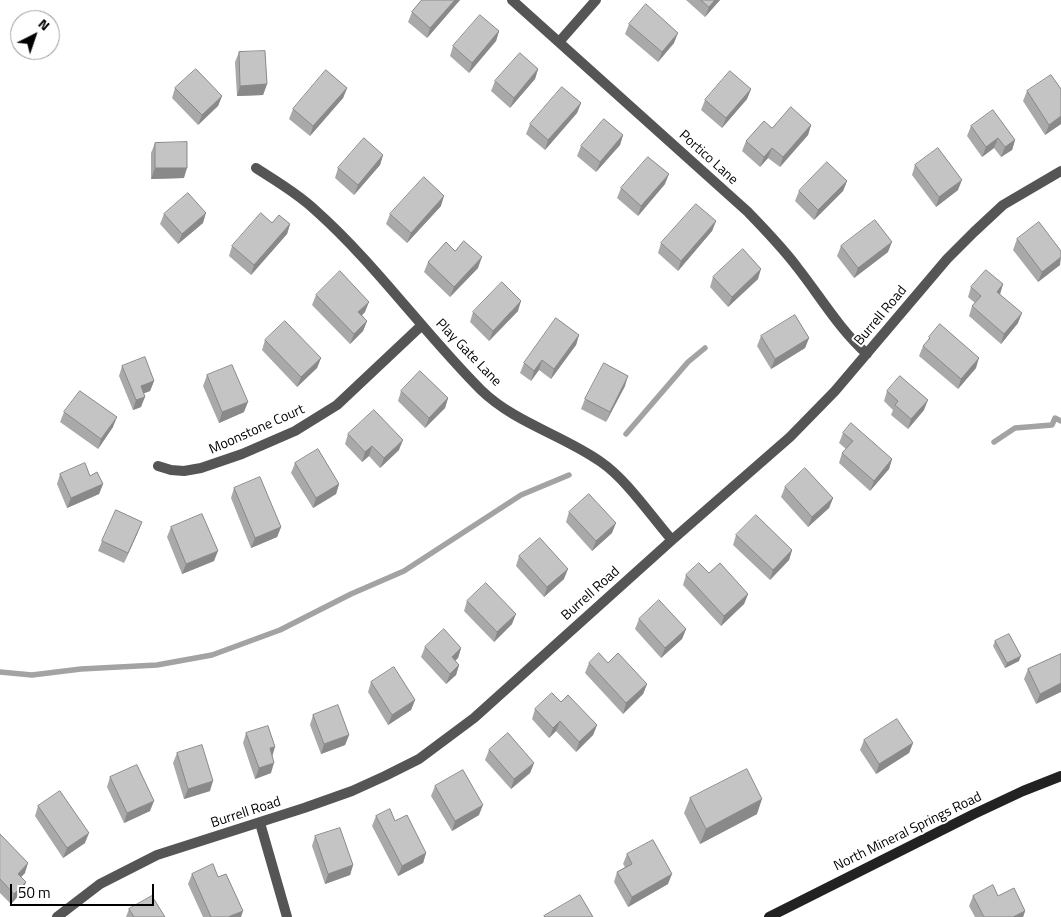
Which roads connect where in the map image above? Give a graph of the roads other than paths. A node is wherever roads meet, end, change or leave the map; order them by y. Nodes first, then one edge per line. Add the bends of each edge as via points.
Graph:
1 (512, 0) edge
2 (596, 0) edge
3 (559, 42) junction
4 (256, 168) dead end
5 (1061, 171) edge
6 (422, 325) junction
7 (867, 354) junction
8 (158, 466) dead end
9 (672, 540) junction
10 (1061, 776) edge
11 (260, 823) junction
12 (57, 917) edge
13 (287, 917) edge
14 (769, 917) edge

1 - 3 street, Portico Lane
2 - 3 street
3 - 7 street, Portico Lane via 748,212 797,267 851,340
4 - 6 street, Play Gate Lane via 314,208
5 - 7 street, Burrell Road via 1003,205 974,232
6 - 8 street, Moonstone Court via 337,405 295,430 201,468 184,472
6 - 9 street, Play Gate Lane via 482,391 512,413 602,463 622,481
7 - 9 street, Burrell Road via 790,437
9 - 11 street, Burrell Road via 474,718 419,759 352,791
10 - 14 street, North Mineral Springs Road via 974,814
11 - 12 street, Burrell Road via 157,855 100,884
11 - 13 street

